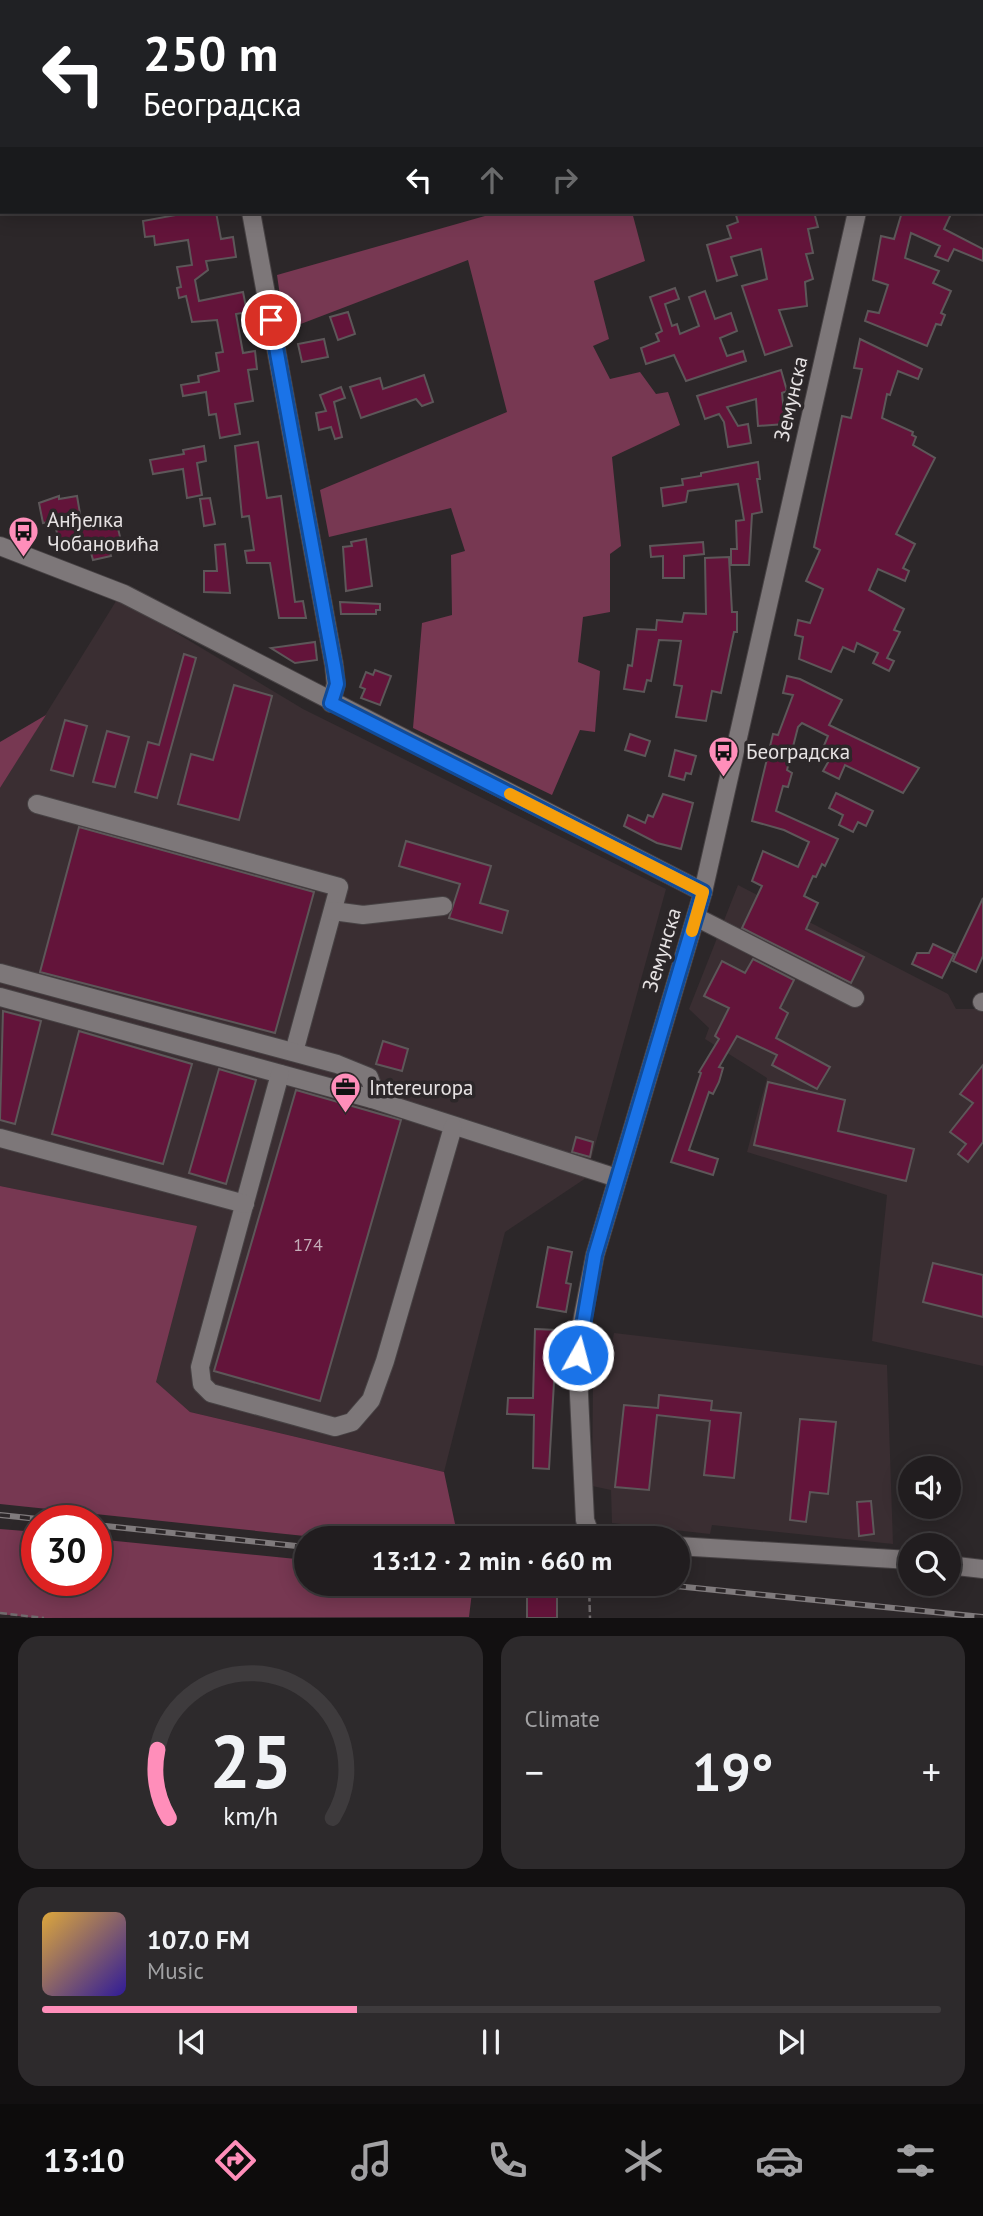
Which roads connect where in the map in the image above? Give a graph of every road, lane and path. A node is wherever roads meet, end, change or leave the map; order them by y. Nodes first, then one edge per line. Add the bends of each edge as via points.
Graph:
1 (251, 214) edge
2 (857, 214) edge
3 (0, 546) edge
4 (331, 703) junction
5 (37, 804) dead end
6 (703, 892) junction
7 (443, 906) dead end
8 (333, 911) junction
9 (696, 917) junction
10 (0, 973) edge
11 (0, 997) edge
12 (855, 998) dead end
13 (294, 1052) junction
14 (280, 1074) junction
15 (372, 1099) junction
16 (453, 1127) junction
17 (0, 1138) edge
18 (617, 1178) junction
19 (245, 1204) junction
20 (589, 1526) edge
21 (690, 1547) edge
22 (898, 1559) edge
23 (961, 1566) edge
24 (983, 1569) edge
25 (589, 1596) edge
26 (0, 1614) edge
27 (44, 1618) edge
28 (590, 1618) edge

1 - 4 street via 334,665 337,684
2 - 6 street, Земунска
3 - 4 street via 124,594
4 - 6 street
5 - 8 street via 339,887
6 - 9 street, Земунска
7 - 8 street via 363,915
8 - 13 street
9 - 12 street
9 - 18 street, Земунска
10 - 13 street
11 - 14 street
13 - 15 street via 369,1077
14 - 15 street
14 - 19 street
15 - 16 street
16 - 18 street
16 - 19 street via 385,1361 371,1400 352,1422 335,1427 211,1394 202,1384 200,1367
17 - 19 street
18 - 20 street, Земунска via 595,1255 578,1355
21 - 22 street
23 - 24 street
25 - 28 path
26 - 27 path

